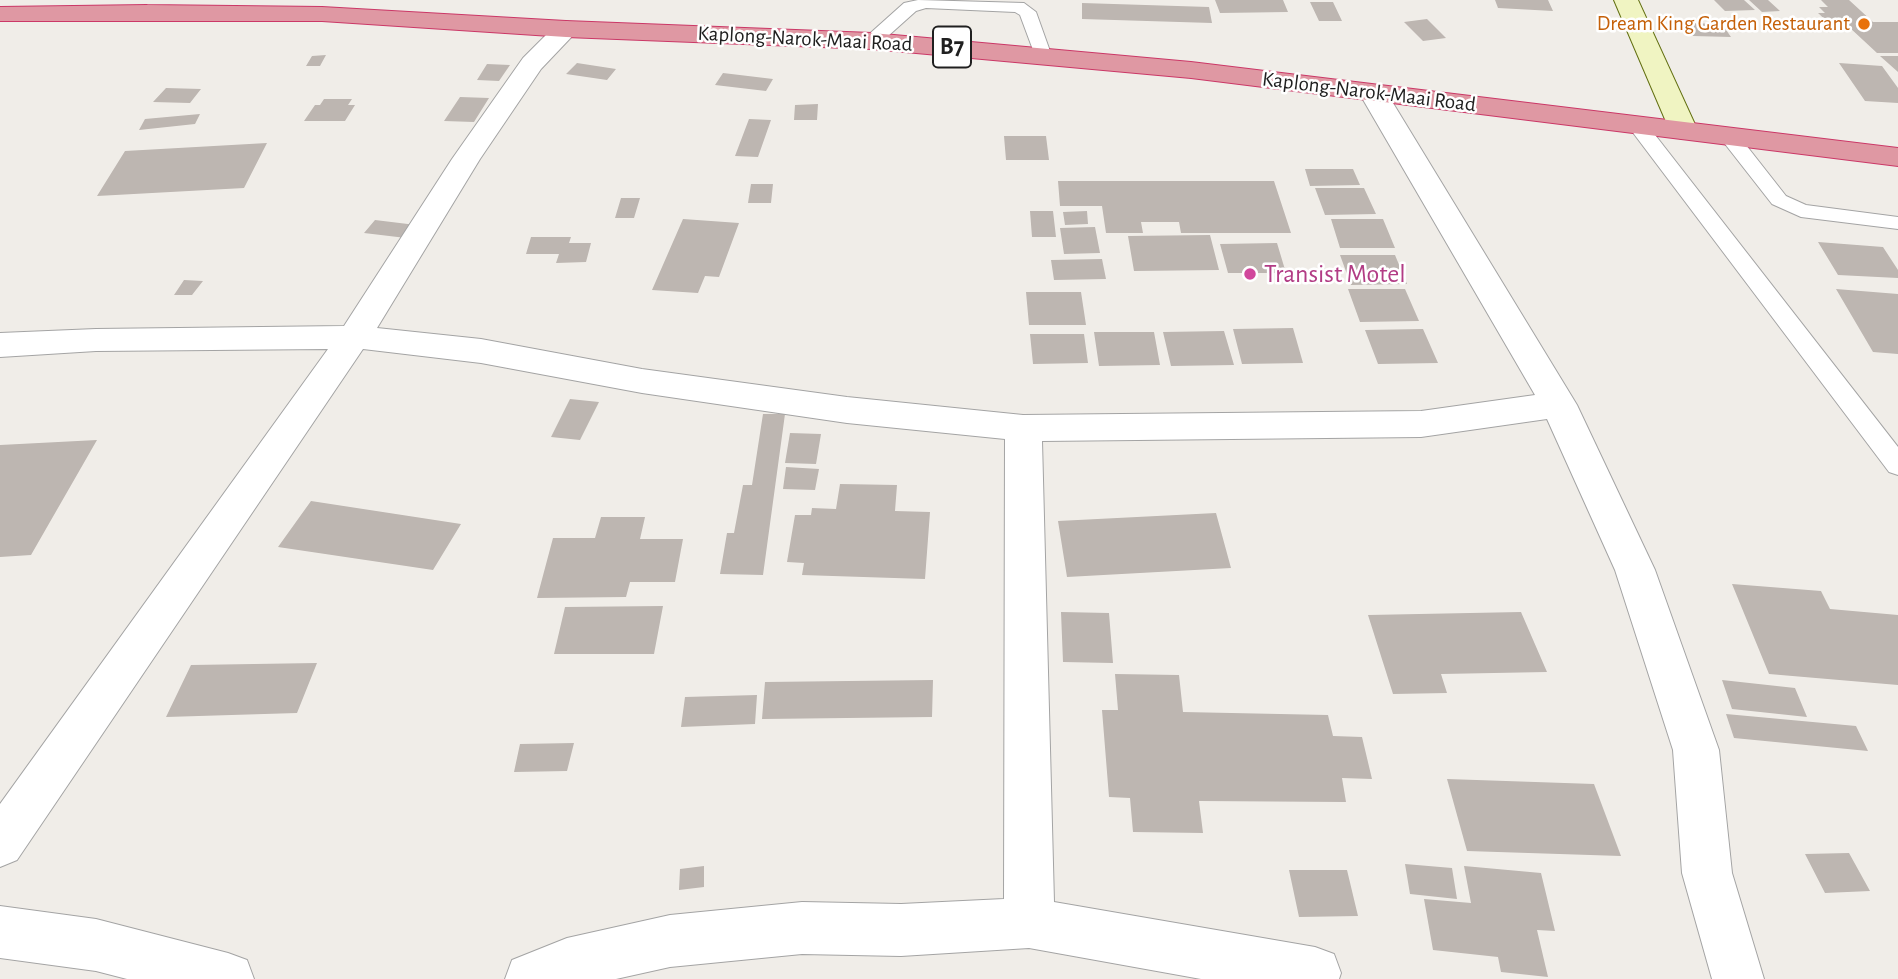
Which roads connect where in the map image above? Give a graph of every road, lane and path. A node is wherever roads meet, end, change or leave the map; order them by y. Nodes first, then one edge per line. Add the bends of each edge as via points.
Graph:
1 (1626, 0) edge
2 (0, 14) edge
3 (566, 29) junction
4 (872, 41) junction
5 (1042, 54) junction
6 (1372, 91) junction
7 (1639, 126) junction
8 (1684, 131) junction
9 (1728, 135) junction
10 (1898, 157) edge
11 (1898, 223) edge
12 (354, 337) junction
13 (0, 345) edge
14 (1559, 405) junction
15 (1023, 428) junction
16 (1898, 465) edge
17 (0, 844) edge
18 (1029, 923) junction
19 (0, 932) edge
20 (1315, 974) dead end
21 (228, 979) edge
22 (531, 979) edge
23 (1738, 979) edge

1 - 8 street
2 - 3 highway, Kaplong-Narok-Maai Road / B7 via 322,14
3 - 4 highway, Kaplong-Narok-Maai Road / B7
3 - 12 street via 532,64 466,159
4 - 5 highway, Kaplong-Narok-Maai Road / B7
4 - 5 lane via 918,5 1018,7 1028,12
5 - 6 highway, Kaplong-Narok-Maai Road / B7
6 - 7 highway, Kaplong-Narok-Maai Road / B7
6 - 14 street
7 - 8 highway, Kaplong-Narok-Maai Road / B7
7 - 16 lane
8 - 9 highway, Kaplong-Narok-Maai Road / B7
9 - 10 highway, Kaplong-Narok-Maai Road / B7
9 - 11 lane via 1779,200 1801,211
12 - 13 street
12 - 15 street via 481,351 642,382
12 - 17 street
14 - 15 street via 1421,424
14 - 23 street via 1636,570 1696,750 1707,873
15 - 18 street
18 - 20 street
18 - 22 street via 901,930 802,928 670,941 567,964
19 - 21 street via 96,946

